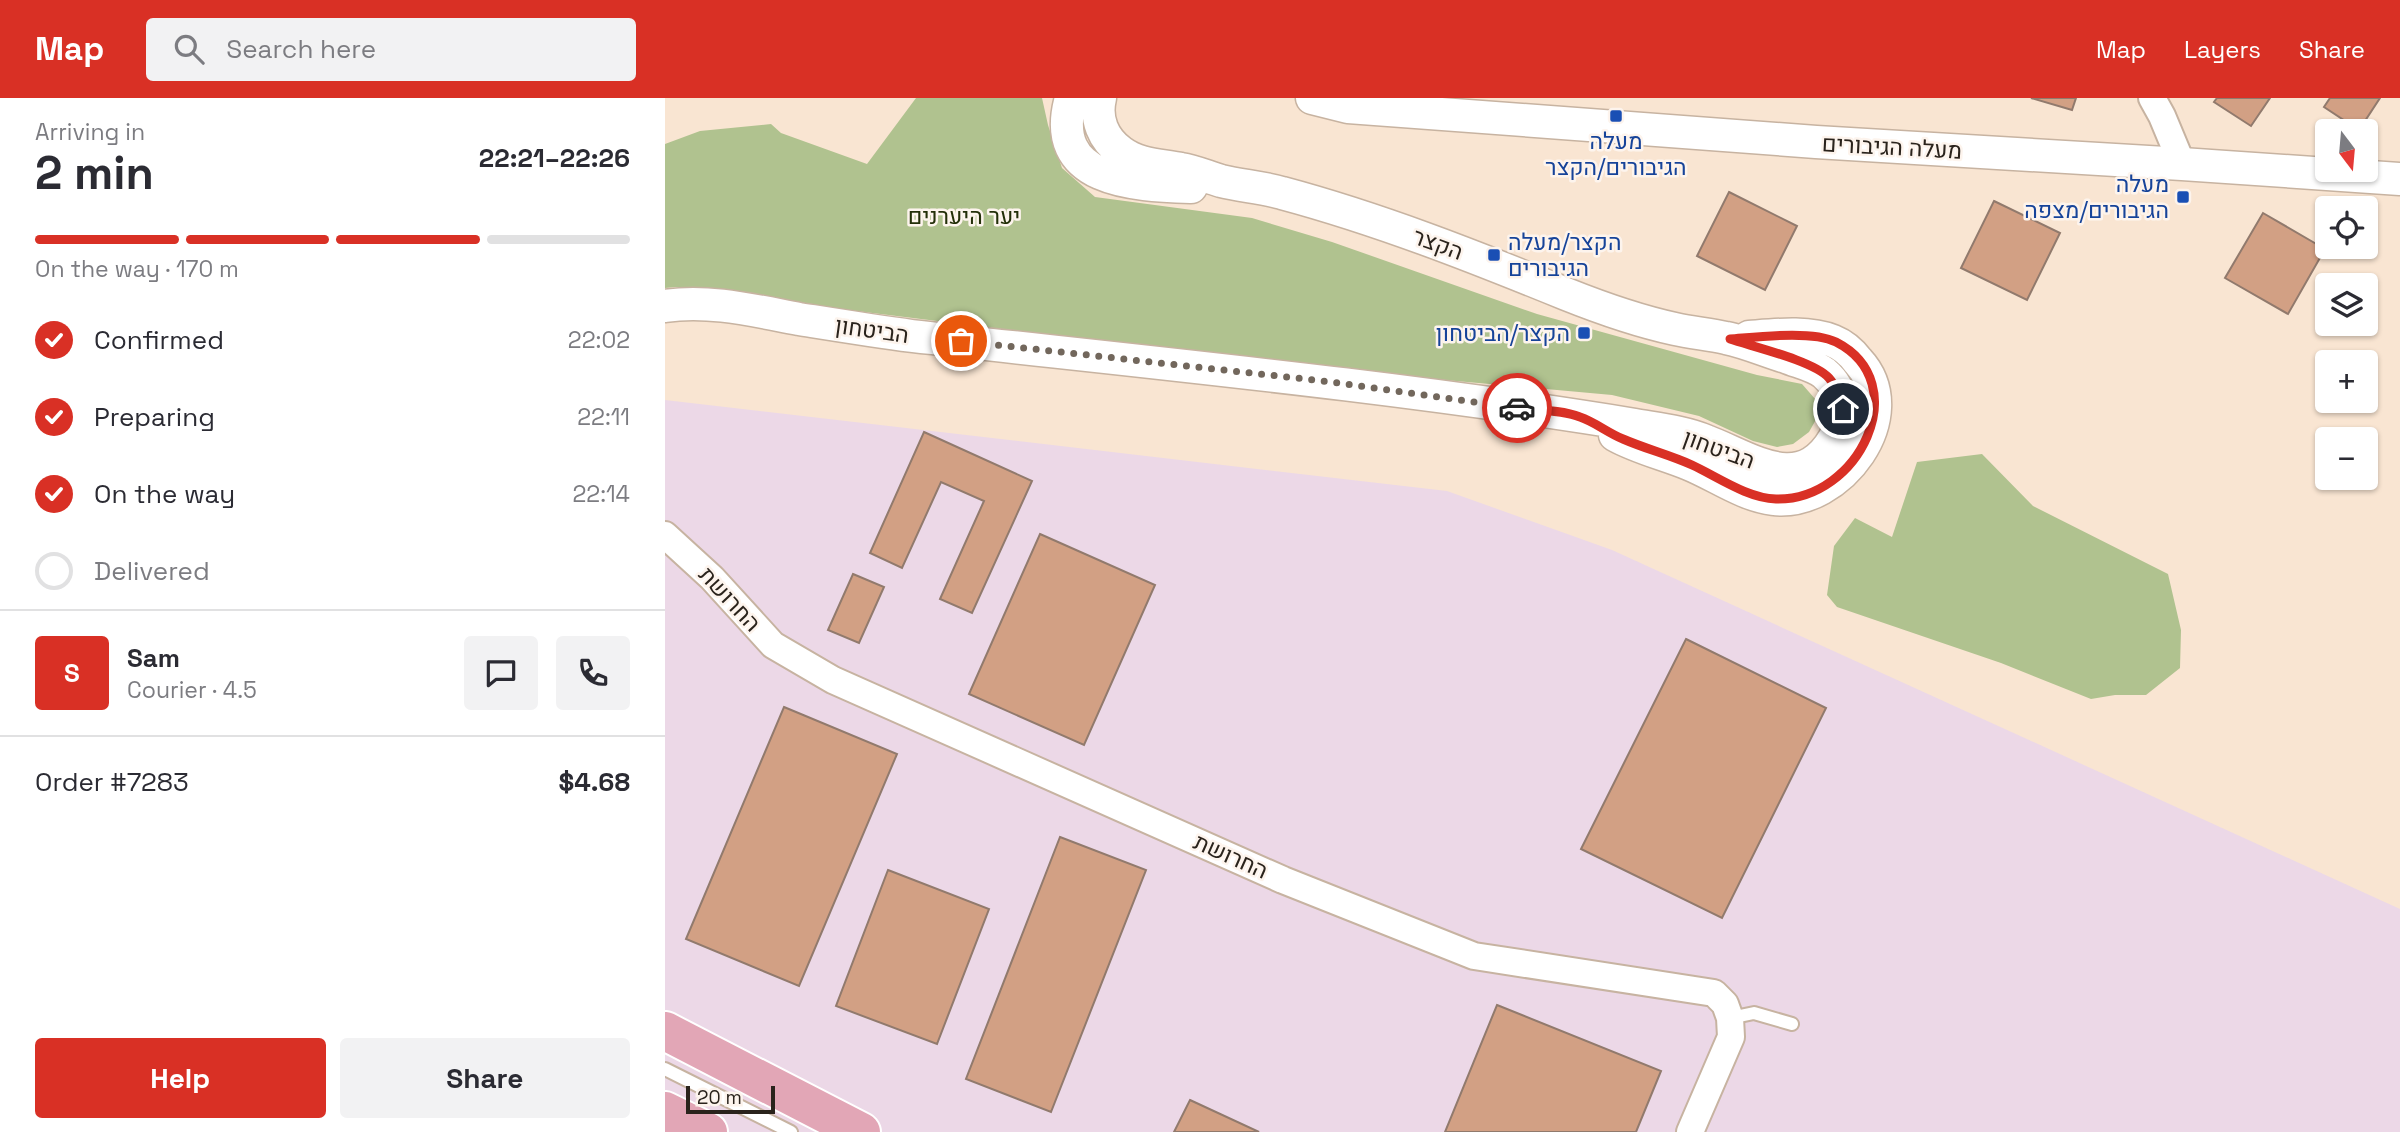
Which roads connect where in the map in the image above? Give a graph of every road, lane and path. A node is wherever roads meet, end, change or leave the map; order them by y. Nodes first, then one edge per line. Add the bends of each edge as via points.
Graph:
1 (1312, 98) edge
2 (2152, 98) edge
3 (1374, 103) edge
4 (1084, 104) edge
5 (2182, 164) junction
6 (2400, 179) edge
7 (665, 306) edge
8 (1853, 436) joint
9 (665, 535) edge
10 (1730, 1018) junction
11 (1792, 1024) dead end
12 (665, 1031) edge
13 (665, 1069) edge
14 (665, 1111) edge
15 (708, 1132) edge
16 (791, 1132) edge
17 (861, 1132) edge
18 (1690, 1132) edge

1 - 3 street, מעלה הגיבורים via 1348,107
2 - 5 street
3 - 5 street, מעלה הגיבורים via 1816,142
4 - 8 street, הקצר via 1068,137 1086,166 1101,175 1146,186 1199,188 1223,182 1276,191 1438,243 1639,320 1730,339 1775,335 1836,342 1863,366 1872,386 1871,426
5 - 6 street, מעלה הגיבורים
7 - 8 street, הביטחון via 701,304 860,330 1332,382 1579,416 1621,439 1772,499 1815,492 1837,478 1854,461
9 - 10 street, החרושת via 773,645 833,680 1283,880 1474,956 1714,993
10 - 11 lane via 1753,1013
10 - 18 street via 1731,1037
12 - 17 main road
13 - 16 lane
14 - 15 main road

